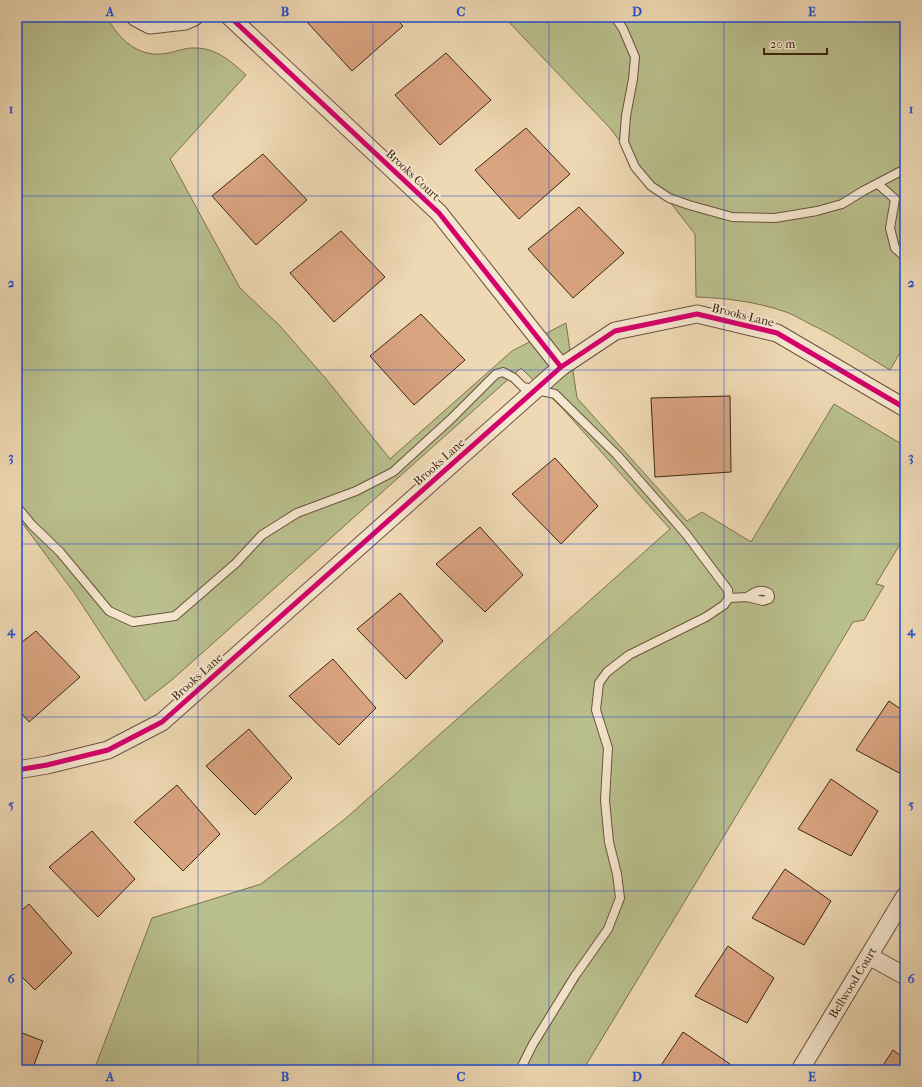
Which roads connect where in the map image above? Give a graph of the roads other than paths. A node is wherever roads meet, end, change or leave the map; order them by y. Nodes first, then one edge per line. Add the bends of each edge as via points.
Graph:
1 (135, 17) edge
2 (194, 17) edge
3 (230, 17) edge
4 (615, 17) edge
5 (905, 169) edge
6 (878, 184) junction
7 (905, 257) edge
8 (560, 366) junction
9 (536, 389) junction
10 (905, 408) edge
11 (17, 507) edge
12 (747, 597) dead end
13 (729, 598) junction
14 (17, 770) edge
15 (905, 896) edge
16 (869, 956) junction
17 (905, 976) edge
18 (520, 1070) edge
19 (800, 1070) edge

1 - 2 street via 150,25 185,21
3 - 8 street, Brooks Court via 439,213
4 - 6 lane via 635,58 624,142 635,167 651,186 668,198 732,217 775,218 842,204
5 - 6 lane
6 - 7 lane via 895,199 890,228 895,248
8 - 9 street, Brooks Lane
8 - 10 street, Brooks Lane via 615,331 697,314 777,333
9 - 11 lane via 523,386 503,372 496,374 393,472 356,491 297,513 262,535 236,563 175,616 133,622 109,611 60,552
9 - 13 lane via 555,394 617,455 686,534 728,590
9 - 14 street, Brooks Lane via 162,722 108,750 46,766
12 - 13 lane
13 - 18 lane via 724,605 706,617 629,655 599,683 596,710 608,748 605,800 608,842 617,874 620,898 608,929 575,976
15 - 16 street, Bellwood Court
16 - 17 street
16 - 19 street, Bellwood Court

